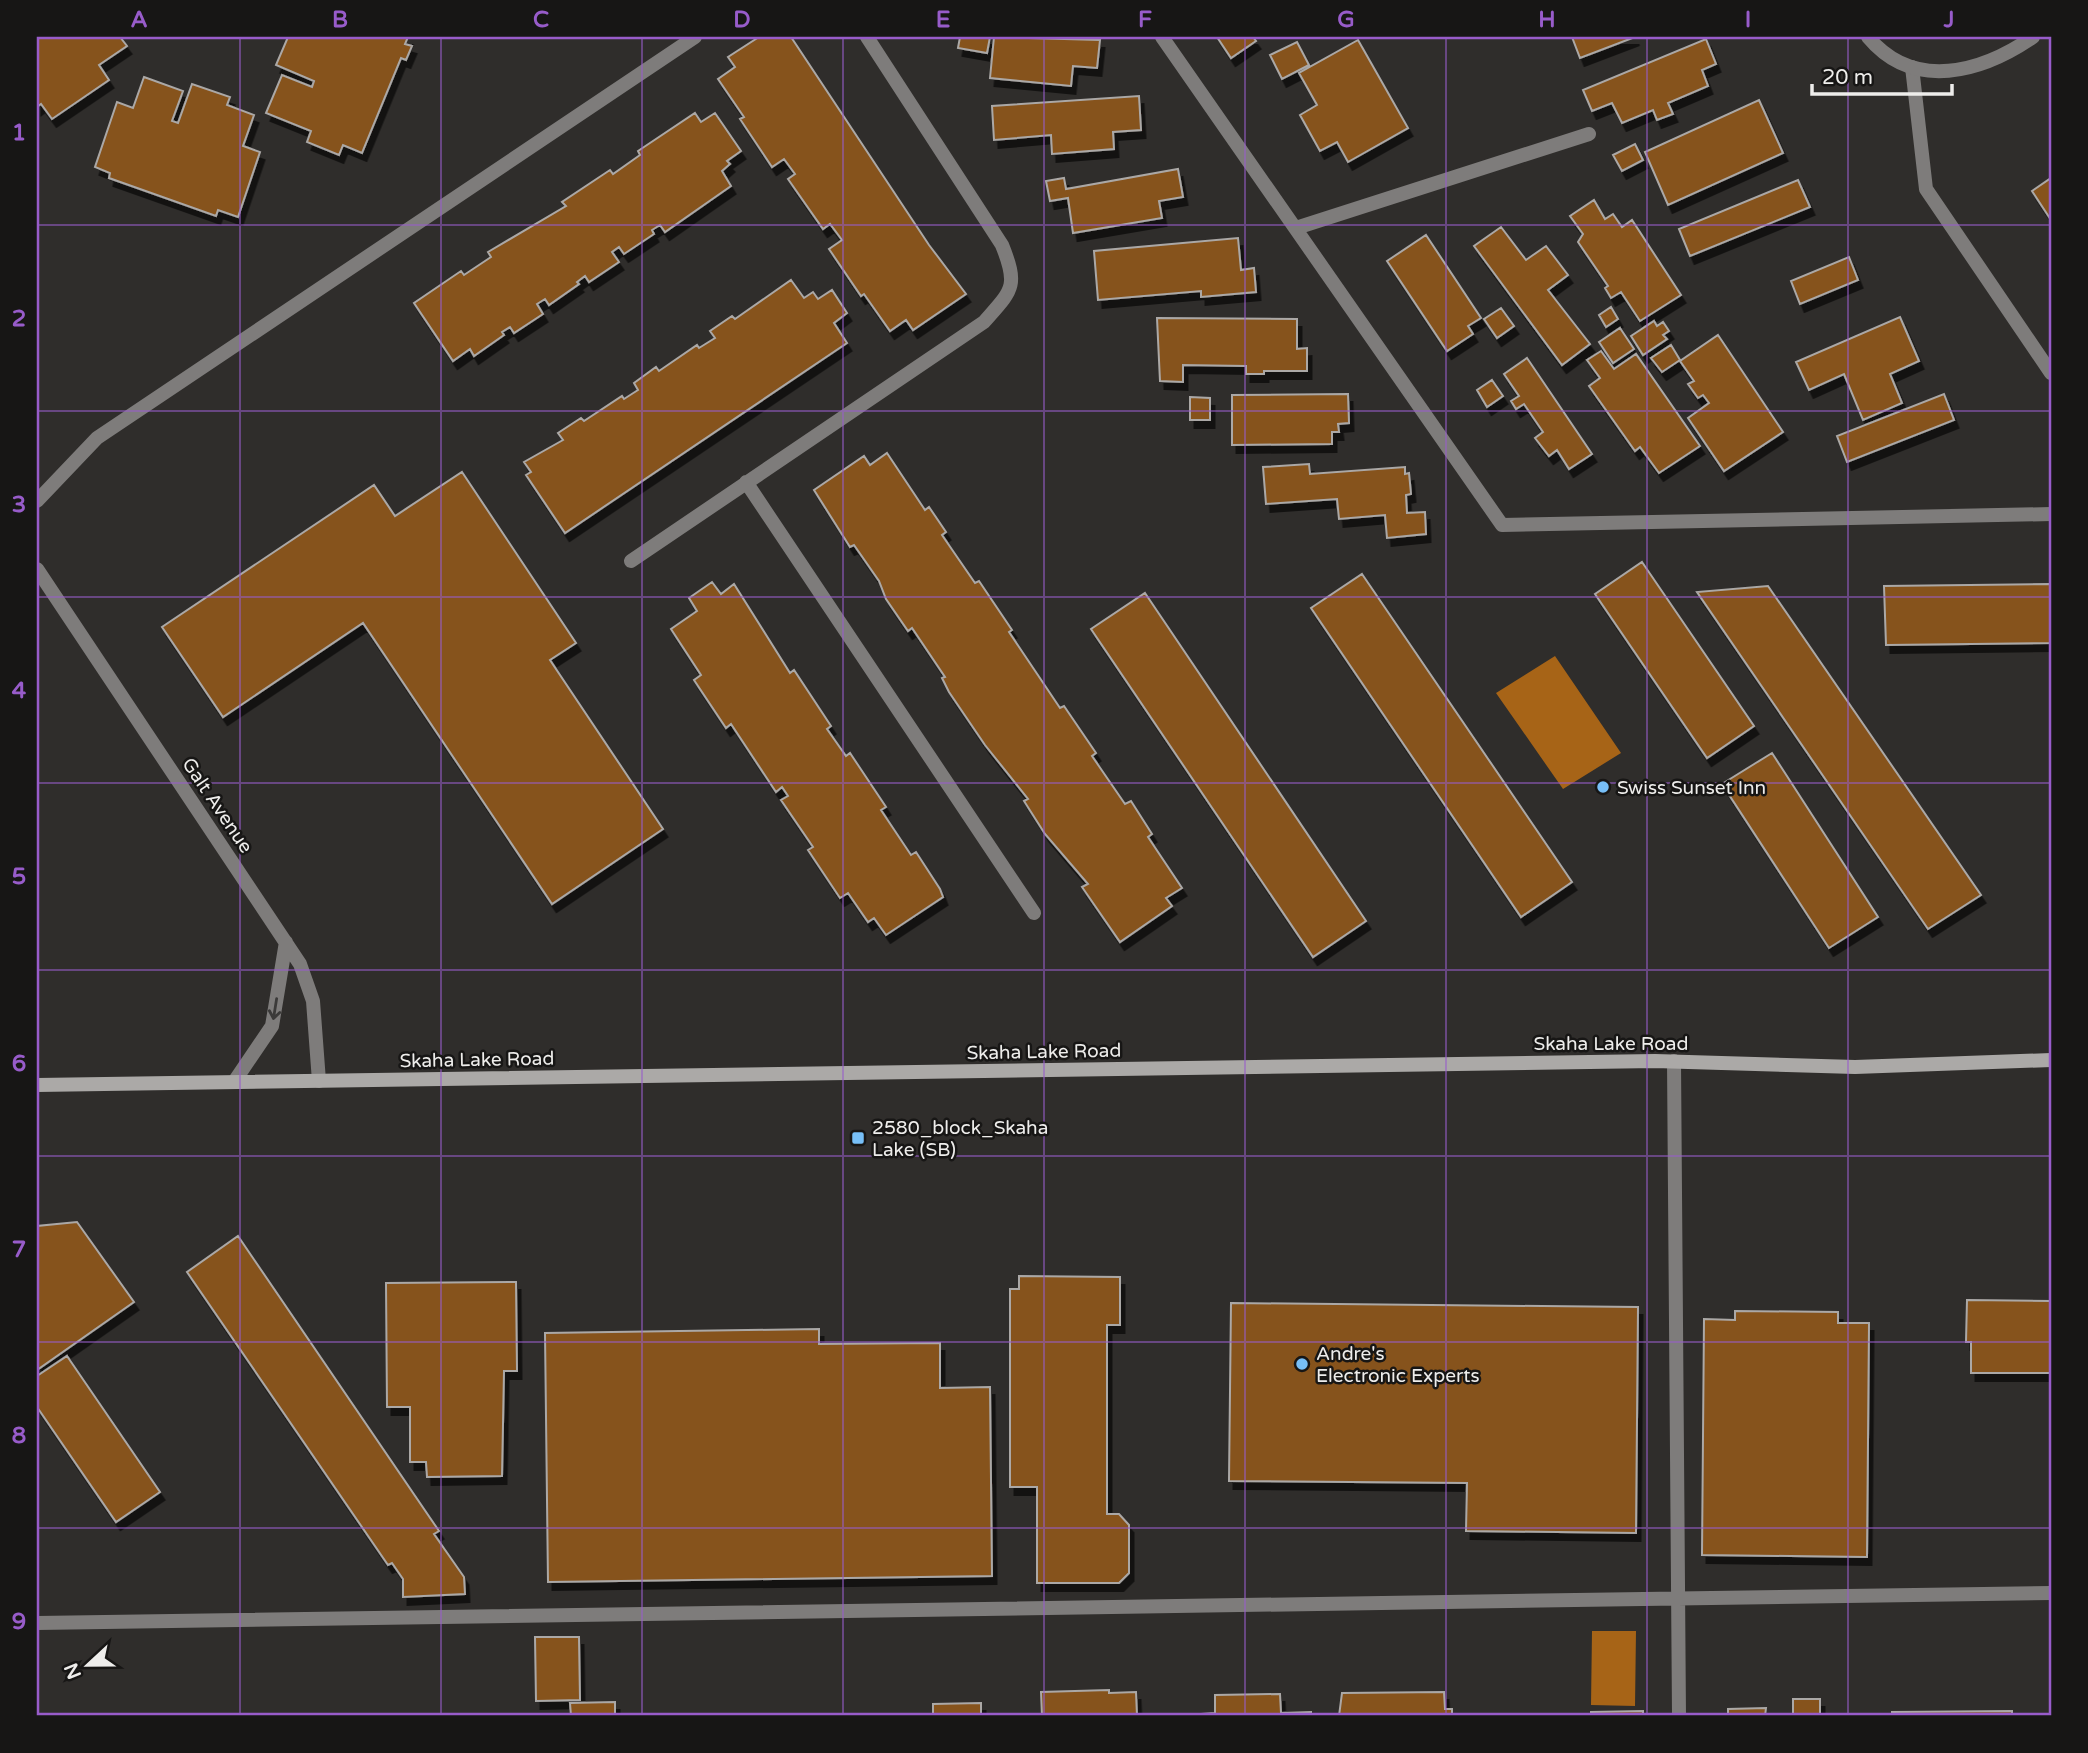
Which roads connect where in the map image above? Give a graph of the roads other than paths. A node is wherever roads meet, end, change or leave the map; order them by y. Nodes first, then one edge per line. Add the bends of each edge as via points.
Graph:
1 (695, 37) edge
2 (867, 37) edge
3 (1162, 37) edge
4 (1868, 37) edge
5 (2033, 37) edge
6 (1912, 67) junction
7 (1589, 134) dead end
8 (1296, 228) junction
9 (2051, 373) edge
10 (746, 482) junction
11 (37, 501) edge
12 (2051, 514) edge
13 (631, 561) dead end
14 (37, 569) edge
15 (1034, 913) dead end
16 (286, 942) junction
17 (2051, 1060) edge
18 (1674, 1061) junction
19 (319, 1081) junction
20 (234, 1082) junction
21 (37, 1085) edge
22 (2051, 1593) edge
23 (1678, 1598) junction
24 (37, 1623) edge
25 (1679, 1716) edge

1 - 11 street via 97,438
2 - 10 street via 1002,246 1013,274 1008,294 984,323
3 - 8 street
4 - 6 street via 1877,48
5 - 6 street via 1993,61 1963,70 1936,72
6 - 9 street via 1926,189
7 - 8 street
8 - 12 street via 1502,525
10 - 13 street
10 - 15 street
14 - 16 street, Galt Avenue
16 - 19 street, Galt Avenue via 300,964 313,1001
16 -> 20 street via 272,1026
17 - 18 main road, Skaha Lake Road via 1855,1067
18 - 19 main road, Skaha Lake Road
18 - 23 street
19 - 20 main road, Skaha Lake Road
20 - 21 main road, Skaha Lake Road
22 - 23 street
23 - 24 street
23 - 25 street

